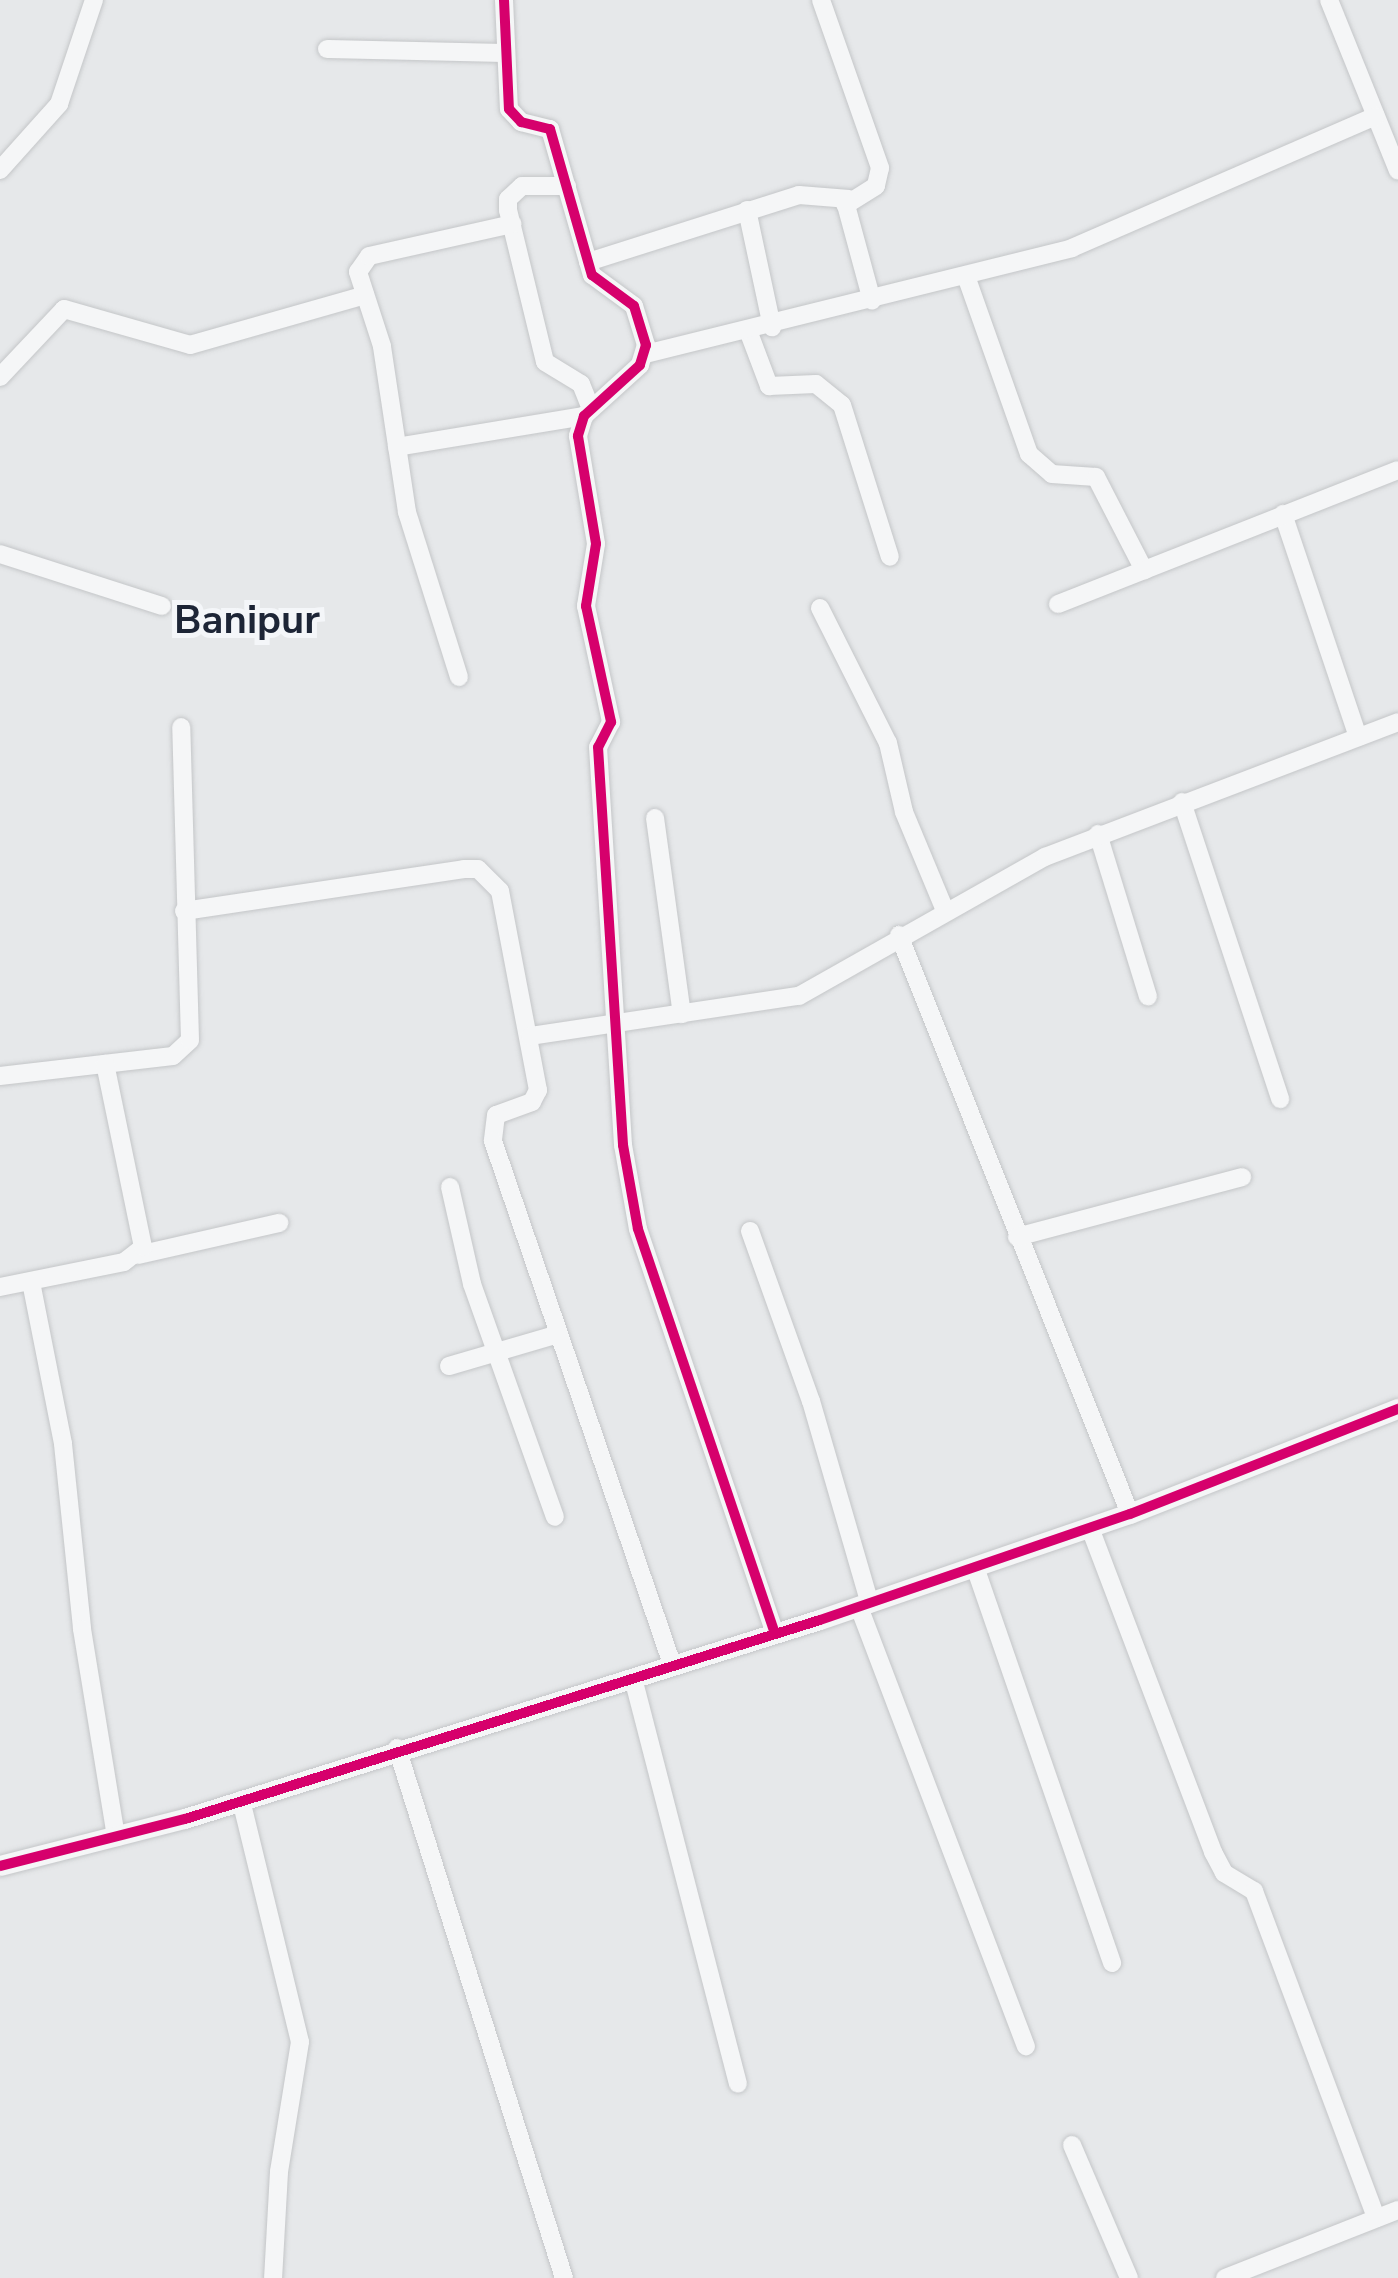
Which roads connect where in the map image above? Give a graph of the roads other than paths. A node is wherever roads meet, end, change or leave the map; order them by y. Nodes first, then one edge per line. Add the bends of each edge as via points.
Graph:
1 (94, 0) edge
2 (504, 0) edge
3 (821, 0) edge
4 (1329, 0) edge
5 (327, 49) dead end
6 (506, 53) junction
7 (1376, 116) junction
8 (0, 170) edge
9 (1398, 171) edge
10 (567, 186) junction
11 (849, 199) junction
12 (747, 210) junction
13 (512, 224) junction
14 (588, 262) junction
15 (966, 276) junction
16 (364, 294) junction
17 (872, 302) junction
18 (772, 327) junction
19 (749, 333) junction
20 (645, 354) junction
21 (0, 377) edge
22 (588, 412) junction
23 (398, 448) junction
24 (1398, 470) edge
25 (1283, 514) junction
26 (0, 554) edge
27 (890, 558) dead end
28 (1144, 570) junction
29 (1058, 604) dead end
30 (162, 606) dead end
31 (820, 608) dead end
32 (459, 677) dead end
33 (1398, 722) edge
34 (181, 727) dead end
35 (1358, 737) junction
36 (1182, 802) junction
37 (655, 818) dead end
38 (1098, 834) junction
39 (944, 908) junction
40 (184, 911) junction
41 (899, 935) junction
42 (1148, 997) dead end
43 (682, 1014) junction
44 (613, 1019) junction
45 (530, 1036) junction
46 (105, 1064) junction
47 (0, 1076) edge
48 (1280, 1099) dead end
49 (1242, 1177) dead end
50 (450, 1188) dead end
51 (279, 1223) dead end
52 (750, 1231) dead end
53 (1018, 1237) junction
54 (138, 1255) junction
55 (32, 1282) junction
56 (0, 1287) edge
57 (555, 1334) junction
58 (498, 1352) junction
59 (449, 1366) dead end
60 (1398, 1409) edge
61 (1130, 1514) junction
62 (555, 1516) dead end
63 (1090, 1528) junction
64 (975, 1567) junction
65 (864, 1605) junction
66 (775, 1633) junction
67 (672, 1664) junction
68 (633, 1678) junction
69 (397, 1748) junction
70 (242, 1800) junction
71 (116, 1837) junction
72 (0, 1866) edge
73 (1112, 1963) dead end
74 (1026, 2046) dead end
75 (738, 2084) dead end
76 (1072, 2145) dead end
77 (1398, 2210) edge
78 (1376, 2218) junction
79 (273, 2278) edge
80 (564, 2278) edge
81 (1128, 2278) edge
82 (1224, 2278) edge

1 - 8 street via 59,104
2 - 6 street
3 - 11 street via 880,168 876,186
4 - 7 street
5 - 6 street
6 - 10 street via 509,109 521,122 550,129
7 - 9 street
7 - 15 street via 1096,239
10 - 13 street via 512,191
10 - 14 street
11 - 12 street via 813,192
11 - 17 street
12 - 14 street
12 - 18 street
13 - 16 street via 368,256 358,272
13 - 22 street via 545,362 581,384
14 - 20 street via 599,286 634,306
15 - 17 street
15 - 28 street via 1029,454 1052,474 1096,477
16 - 21 street via 190,345 64,309
16 - 23 street via 382,346
17 - 18 street
18 - 19 street
19 - 20 street
19 - 27 street via 769,386 816,384 842,405
20 - 22 street via 613,395
22 - 23 street
22 - 44 street via 578,436 596,544 586,606 611,722 598,746
23 - 32 street via 414,539
24 - 25 street
25 - 28 street
25 - 35 street
26 - 30 street
28 - 29 street
31 - 39 street via 888,742 904,812
33 - 35 street
34 - 40 street
35 - 36 street
36 - 38 street
36 - 48 street
37 - 43 street
38 - 39 street
38 - 42 street
39 - 41 street
40 - 45 street via 478,869 500,891
40 - 46 street via 190,1040 173,1056
41 - 43 street via 798,996
41 - 53 street
43 - 44 street
44 - 45 street
44 - 66 street via 638,1229
45 - 57 street via 538,1090 532,1102 496,1115 492,1126
46 - 47 street
46 - 54 street via 142,1232
49 - 53 street
50 - 58 street via 462,1248
51 - 54 street
52 - 65 street via 811,1401
53 - 61 street
54 - 55 street
55 - 56 street
55 - 71 street via 63,1444 82,1630
57 - 58 street
57 - 67 street
58 - 59 street
58 - 62 street
60 - 61 street
61 - 63 street
63 - 64 street
63 - 78 street via 1214,1852 1224,1874 1254,1891
64 - 65 street
64 - 73 street
65 - 66 street
65 - 74 street
66 - 67 street
67 - 68 street
68 - 69 street
68 - 75 street
69 - 70 street
69 - 80 street
70 - 71 street
70 - 79 street via 300,2042
71 - 72 street
76 - 81 street
77 - 78 street
78 - 82 street

